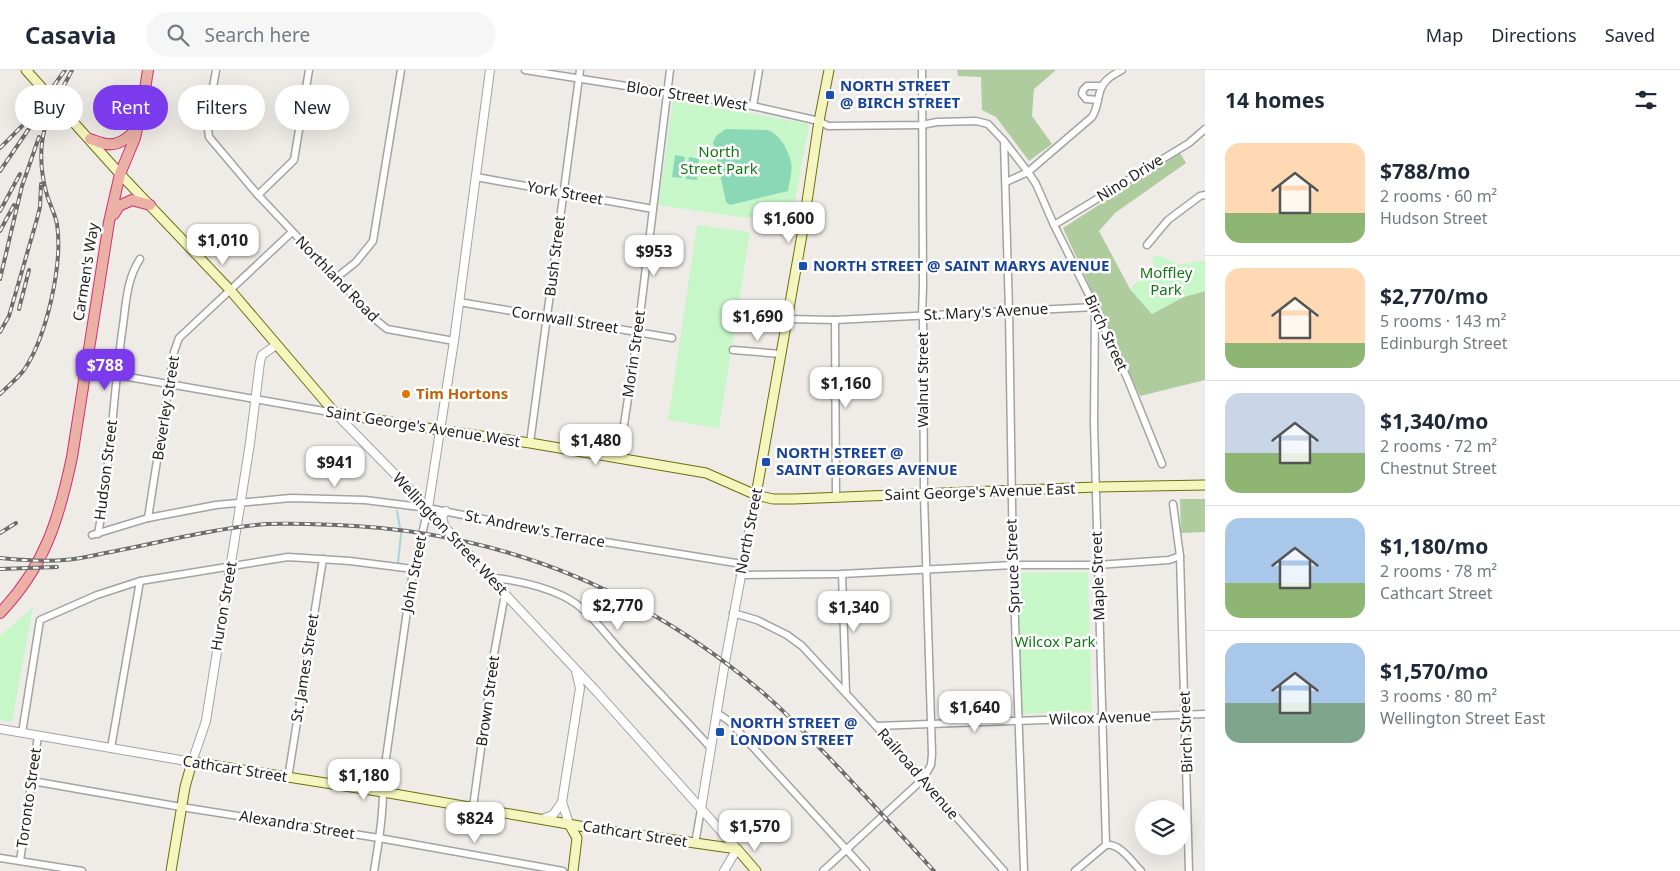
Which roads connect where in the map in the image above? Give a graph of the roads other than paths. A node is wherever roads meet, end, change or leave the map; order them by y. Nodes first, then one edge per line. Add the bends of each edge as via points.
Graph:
1 (26, 70) edge
2 (148, 70) edge
3 (216, 70) edge
4 (309, 70) edge
5 (401, 70) edge
6 (490, 70) edge
7 (525, 70) edge
8 (580, 70) edge
9 (670, 70) edge
10 (759, 70) edge
11 (829, 70) edge
12 (922, 70) edge
13 (1122, 70) edge
14 (578, 78) junction
15 (39, 85) tunnel mouth
16 (146, 85) edge
17 (1101, 86) junction
18 (666, 92) junction
19 (1098, 100) junction
20 (753, 106) junction
21 (819, 121) junction
22 (922, 125) junction
23 (1205, 129) edge
24 (81, 130) edge
25 (135, 130) edge
26 (137, 130) edge
27 (90, 140) junction
28 (1004, 141) junction
29 (1028, 172) junction
30 (120, 174) junction
31 (476, 177) junction
32 (1006, 182) junction
33 (563, 192) junction
34 (258, 195) junction
35 (1205, 195) edge
36 (150, 205) junction
37 (653, 209) junction
38 (109, 222) junction
39 (1054, 225) junction
40 (292, 232) junction
41 (1147, 245) dead end
42 (140, 259) dead end
43 (336, 278) junction
44 (231, 291) junction
45 (458, 302) junction
46 (1095, 307) junction
47 (1009, 311) junction
48 (922, 315) junction
49 (547, 317) junction
50 (787, 319) junction
51 (835, 320) junction
52 (638, 332) junction
53 (672, 338) dead end
54 (454, 341) junction
55 (276, 344) junction
56 (733, 350) dead end
57 (781, 354) junction
58 (117, 375) junction
59 (169, 384) junction
60 (255, 399) junction
61 (335, 413) junction
62 (439, 430) junction
63 (530, 443) junction
64 (619, 458) junction
65 (1162, 464) dead end
66 (1205, 485) edge
67 (1096, 487) junction
68 (1011, 490) junction
69 (924, 494) junction
70 (756, 495) junction
71 (836, 498) junction
72 (240, 503) junction
73 (1173, 504) dead end
74 (428, 508) junction
75 (446, 511) junction
76 (148, 518) junction
77 (444, 525) junction
78 (95, 534) joint
79 (1180, 556) junction
80 (323, 559) junction
81 (742, 564) junction
82 (1097, 564) junction
83 (231, 565) junction
84 (1013, 565) junction
85 (413, 569) junction
86 (926, 570) junction
87 (842, 574) junction
88 (740, 575) junction
89 (489, 577) junction
90 (140, 581) junction
91 (505, 594) junction
92 (0, 613) edge
93 (733, 613) junction
94 (575, 669) junction
95 (597, 692) junction
96 (846, 693) junction
97 (579, 696) junction
98 (716, 713) junction
99 (1205, 714) edge
100 (1185, 715) junction
101 (1102, 718) junction
102 (1018, 720) junction
103 (930, 725) junction
104 (876, 726) junction
105 (0, 729) edge
106 (22, 733) junction
107 (38, 736) junction
108 (710, 747) junction
109 (111, 748) junction
110 (192, 762) junction
111 (288, 778) junction
112 (923, 779) junction
113 (32, 781) junction
114 (383, 792) junction
115 (562, 802) junction
116 (181, 807) junction
117 (473, 807) junction
118 (701, 810) junction
119 (540, 820) junction
120 (569, 824) junction
121 (592, 828) junction
122 (379, 838) junction
123 (577, 838) junction
124 (695, 844) junction
125 (1106, 845) junction
126 (846, 849) junction
127 (737, 850) junction
128 (0, 858) edge
129 (20, 861) junction
130 (82, 871) edge
131 (171, 871) edge
132 (374, 871) edge
133 (563, 871) edge
134 (573, 871) edge
135 (724, 871) edge
136 (756, 871) edge
137 (823, 871) edge
138 (866, 871) edge
139 (1004, 871) edge
140 (1024, 871) edge
141 (1074, 871) edge
142 (1141, 871) edge
143 (1189, 871) edge

1 - 15 main road
2 - 16 highway, Carmen's Way
3 - 34 street, Northland Road via 209,137
4 - 34 street via 294,160
5 - 43 street via 373,241 356,262
6 - 31 street, John Street
7 - 14 street, Bloor Street West
8 - 14 street, Bush Street
9 - 18 street, Morin Street
10 - 20 street
11 - 21 main road, North Street
12 - 22 street, Walnut Street
13 - 17 street
14 - 18 street, Bloor Street West
14 - 33 street, Bush Street
17 - 19 street
17 - 19 street via 1087,86 1082,94 1086,99
18 - 20 street, Bloor Street West
18 - 37 street, Morin Street
19 - 29 street via 1092,117
20 - 21 street, Bloor Street West
21 - 22 street, Birch Street via 828,126
21 - 50 main road, North Street
22 - 28 street, Birch Street via 976,121 988,124
22 - 48 street, Walnut Street
23 - 39 street, Nino Drive
24 - 27 main road, Wellington Street West
25 - 27 highway via 125,140 114,144
26 - 30 highway, Carmen's Way
27 - 30 main road, Wellington Street West
28 - 29 street, Birch Street
28 - 32 street, Spruce Street
29 - 32 street
29 - 39 street, Birch Street
30 - 36 main road, Wellington Street West
30 - 38 highway, Carmen's Way
31 - 33 street, York Street
31 - 45 street, John Street
32 - 47 street, Spruce Street
33 - 37 street, York Street
33 - 49 street, Bush Street
34 - 40 street, Northland Road
35 - 41 street via 1168,220
36 - 38 highway via 132,200 122,203
36 - 44 main road, Wellington Street West
37 - 52 street, Morin Street
38 - 92 highway, Carmen's Way via 64,495 40,560
39 - 46 street, Birch Street
40 - 43 street, Northland Road
40 - 44 street, Beverley Street
42 - 58 street, Hudson Street via 130,282
43 - 54 street, Northland Road via 387,329
44 - 55 main road, Wellington Street West
44 - 59 street, Beverley Street via 179,338
45 - 49 street, Cornwall Street
45 - 54 street, John Street
46 - 47 street, St. Mary's Avenue
46 - 65 street, Birch Street
46 - 67 street, Maple Street
47 - 48 street, St. Mary's Avenue
47 - 68 street, Spruce Street
48 - 51 street, St. Mary's Avenue
48 - 69 street, Walnut Street
49 - 52 street, Cornwall Street
49 - 63 street, Bush Street
50 - 51 street, St. Mary's Avenue
50 - 57 main road, North Street
51 - 71 street
52 - 53 street, Cornwall Street
52 - 64 street, Morin Street
54 - 62 street, John Street
55 - 60 street, Huron Street via 262,355
55 - 61 main road, Wellington Street West
56 - 57 street
57 - 70 main road, North Street
58 - 59 street, Saint George's Avenue West
58 - 78 street, Hudson Street via 104,498
59 - 60 street, Saint George's Avenue West
59 - 76 street, Beverley Street
60 - 61 street, Saint George's Avenue West
60 - 72 street, Huron Street
61 - 62 main road, Saint George's Avenue West
61 - 74 street, Wellington Street West
62 - 63 main road, Saint George's Avenue West
62 - 74 street, John Street
63 - 64 main road, Saint George's Avenue West
64 - 70 main road, Saint George's Avenue West via 706,473
66 - 67 main road, Saint George's Avenue East
67 - 68 main road, Saint George's Avenue East
67 - 82 street, Maple Street
68 - 69 main road, Saint George's Avenue East
68 - 84 street, Spruce Street
69 - 71 main road, Saint George's Avenue East
69 - 86 street, Walnut Street
70 - 71 main road, Saint George's Avenue East via 794,500
70 - 81 street, North Street
72 - 74 street, St. Andrew's Terrace via 291,498 357,500
72 - 76 street, St. Andrew's Terrace via 216,504
72 - 83 street, Huron Street
73 - 79 street, Birch Street
74 - 75 street, St. Andrew's Terrace
74 - 77 street, Wellington Street West
74 - 85 street, John Street
75 - 77 street via 442,516
75 - 81 street, St. Andrew's Terrace via 574,537
76 - 78 street, St. Andrew's Terrace
77 - 89 street, Wellington Street West
79 - 82 street via 1169,560
79 - 100 street, Birch Street
80 - 83 street via 288,557
80 - 85 street
80 - 111 street, St. James Street
81 - 88 street, North Street
82 - 84 street
82 - 101 street, Maple Street
83 - 90 street
83 - 110 street, Huron Street via 206,721
84 - 86 street
84 - 102 street, Spruce Street
85 - 114 street, John Street
86 - 87 street
86 - 103 street, Walnut Street
87 - 88 street
87 - 96 street
88 - 93 street, North Street
89 - 91 street, Wellington Street West
89 - 108 street via 515,580 564,596 586,612
90 - 106 street via 40,620
90 - 109 street
91 - 94 street, Wellington Street West
91 - 117 street, Brown Street
93 - 96 street, Railroad Avenue via 757,620 787,635 802,646
93 - 98 street, North Street
94 - 95 street, Wellington Street West
94 - 97 street
95 - 97 street via 586,691
95 - 118 street, Wellington Street West
96 - 104 street, Railroad Avenue
97 - 115 street
98 - 108 street, North Street
98 - 126 street via 729,721
99 - 100 street, Wilcox Avenue
100 - 101 street, Wilcox Avenue
100 - 143 street, Birch Street
101 - 102 street, Wilcox Avenue
101 - 125 street, Maple Street
102 - 103 street, Wilcox Avenue
102 - 140 street, Spruce Street
103 - 104 street, Wilcox Avenue
103 - 112 street, Walnut Street via 932,754
104 - 112 street, Railroad Avenue
105 - 106 street, Cathcart Street
106 - 107 street, Cathcart Street
107 - 109 street, Cathcart Street
107 - 113 street, Toronto Street
108 - 118 street, North Street
109 - 110 street, Cathcart Street
110 - 111 main road, Cathcart Street
110 - 116 main road, Huron Street
111 - 114 main road, Cathcart Street
112 - 126 street
112 - 139 street, Railroad Avenue
113 - 116 street, Alexandra Street
113 - 129 street, Toronto Street
114 - 117 main road, Cathcart Street
114 - 122 street, John Street
115 - 119 street via 553,815
115 - 120 street
116 - 122 street, Alexandra Street
116 - 131 main road, Huron Street
117 - 119 main road, Cathcart Street
118 - 124 street, North Street
118 - 127 street, Wellington Street West
119 - 120 main road, Cathcart Street
120 - 121 main road, Cathcart Street
120 - 123 main road
121 - 123 main road
121 - 124 main road, Cathcart Street
122 - 132 street, John Street
122 - 133 street, Alexandra Street
123 - 134 main road
124 - 127 main road, Cathcart Street
125 - 141 street
125 - 142 street via 1120,849
126 - 137 street
126 - 138 street
127 - 135 street
127 - 136 main road
128 - 129 street
129 - 130 street

